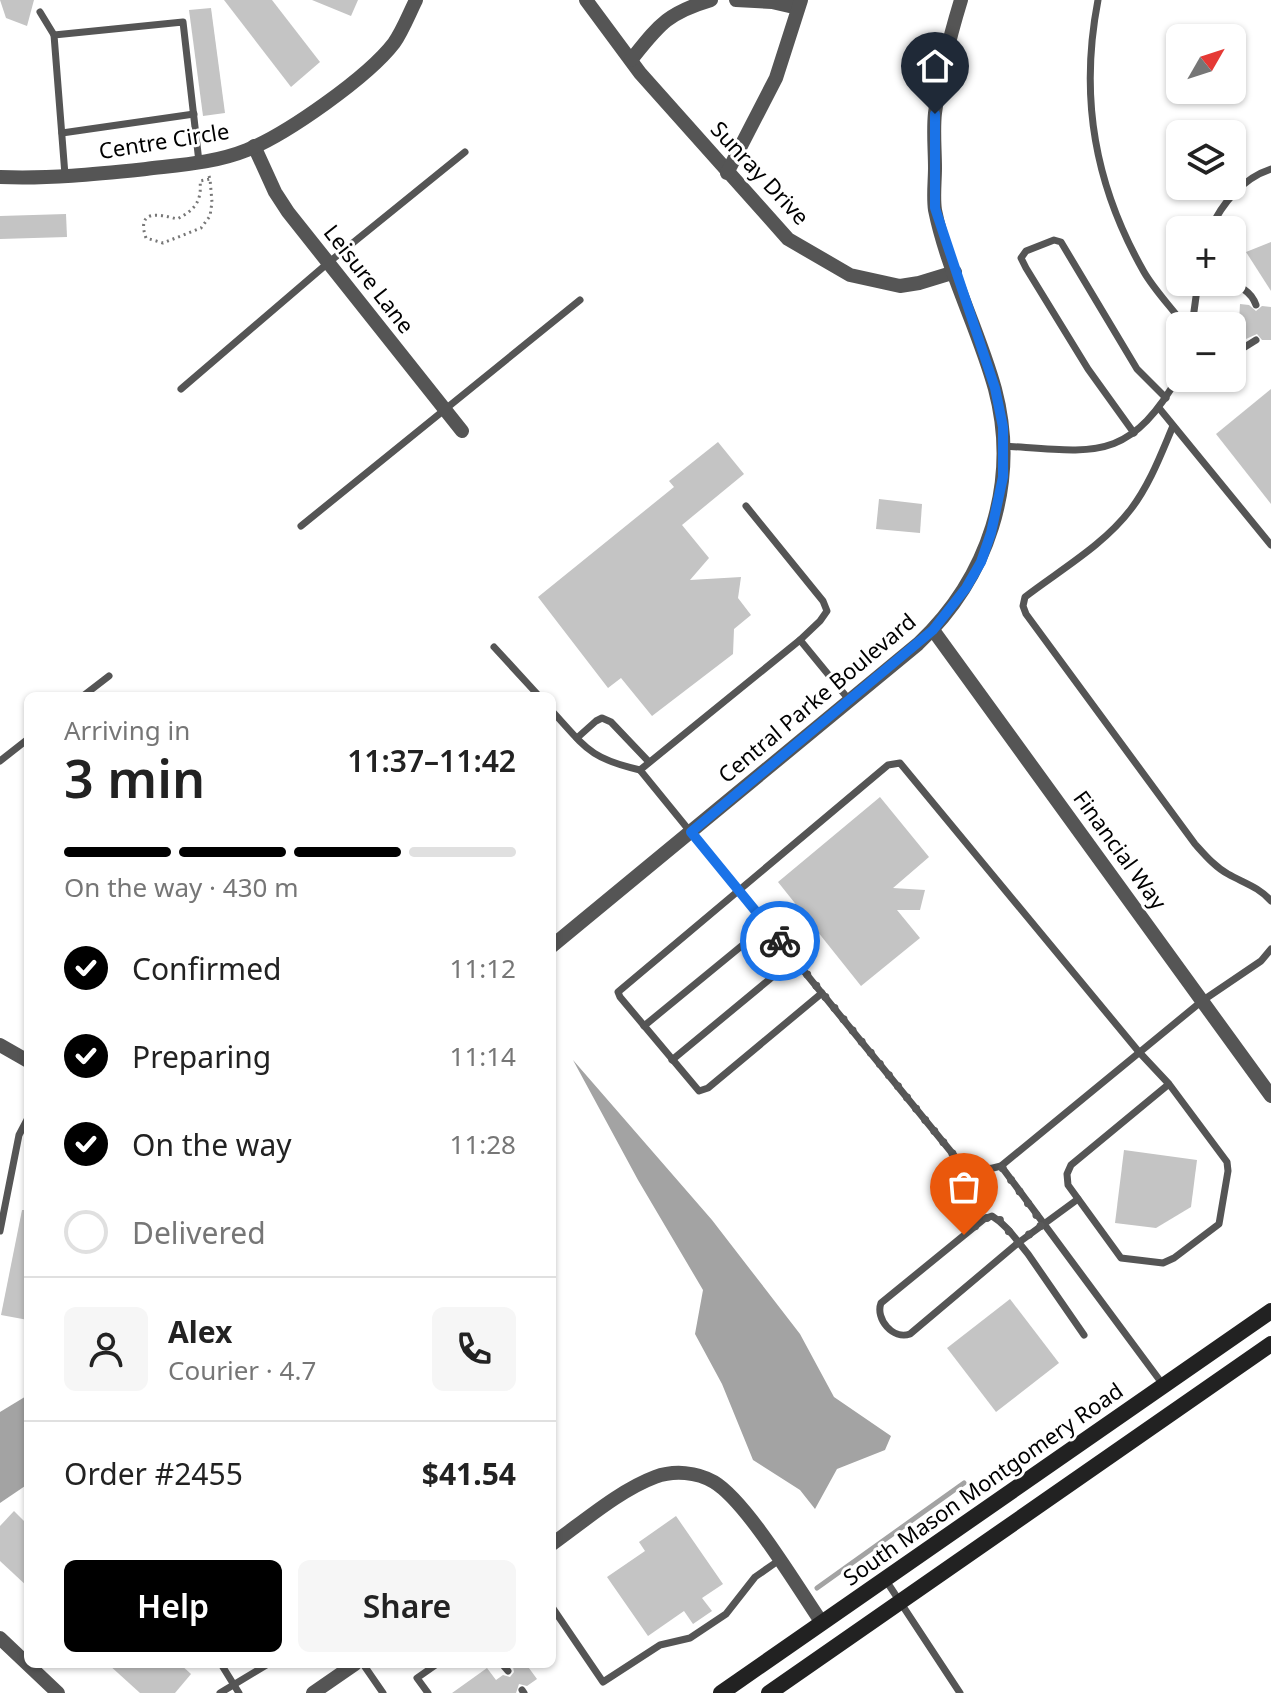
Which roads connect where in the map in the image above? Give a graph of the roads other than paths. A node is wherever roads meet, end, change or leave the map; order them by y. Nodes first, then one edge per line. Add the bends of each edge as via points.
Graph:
1 (416, 0) edge
2 (586, 0) edge
3 (711, 0) edge
4 (736, 0) edge
5 (961, 0) edge
6 (1098, 0) edge
7 (799, 4) edge
8 (40, 12) dead end
9 (54, 35) junction
10 (631, 60) junction
11 (194, 114) junction
12 (62, 133) junction
13 (254, 146) junction
14 (465, 152) dead end
15 (203, 161) junction
16 (1271, 169) edge
17 (727, 173) junction
18 (0, 177) edge
19 (65, 177) junction
20 (1218, 216) edge
21 (328, 263) junction
22 (955, 272) junction
23 (1246, 291) edge
24 (580, 300) dead end
25 (1256, 305) dead end
26 (1174, 312) edge
27 (1256, 340) dead end
28 (1246, 346) edge
29 (181, 389) dead end
30 (1170, 392) edge
31 (1166, 398) junction
32 (444, 408) junction
33 (1159, 408) junction
34 (1173, 426) junction
35 (462, 431) dead end
36 (1134, 433) junction
37 (1004, 446) junction
38 (746, 506) dead end
39 (301, 526) dead end
40 (1271, 545) edge
41 (933, 630) junction
42 (800, 640) junction
43 (494, 647) dead end
44 (109, 676) dead end
45 (88, 692) edge
46 (535, 692) edge
47 (850, 701) junction
48 (556, 715) edge
49 (577, 738) junction
50 (24, 742) edge
51 (0, 761) edge
52 (649, 762) junction
53 (640, 770) junction
54 (691, 832) junction
55 (739, 891) junction
56 (1271, 901) edge
57 (767, 925) junction
58 (556, 943) edge
59 (1271, 949) edge
60 (794, 959) junction
61 (822, 993) junction
62 (1202, 1001) junction
63 (644, 1026) junction
64 (0, 1045) edge
65 (1139, 1052) junction
66 (24, 1059) edge
67 (672, 1060) junction
68 (1169, 1084) junction
69 (1271, 1096) edge
70 (24, 1126) edge
71 (1001, 1166) junction
72 (1078, 1199) junction
73 (1043, 1224) junction
74 (0, 1231) edge
75 (1018, 1243) junction
76 (1271, 1311) edge
77 (1084, 1335) dead end
78 (1271, 1344) edge
79 (1164, 1386) junction
80 (556, 1541) edge
81 (778, 1561) junction
82 (885, 1579) junction
83 (899, 1602) junction
84 (556, 1613) edge
85 (822, 1623) junction
86 (0, 1638) edge
87 (24, 1658) edge
88 (35, 1668) edge
89 (223, 1668) edge
90 (261, 1668) edge
91 (349, 1668) edge
92 (366, 1668) edge
93 (431, 1668) edge
94 (233, 1684) junction
95 (58, 1693) edge
96 (220, 1693) edge
97 (239, 1693) edge
98 (313, 1693) edge
99 (383, 1693) edge
100 (428, 1693) edge
101 (721, 1693) edge
102 (769, 1693) edge
103 (960, 1693) edge

1 - 13 street, Centre Circle via 400,34 371,67
2 - 10 street, Sunray Drive
3 - 10 street via 661,23
4 - 7 street
5 - 22 street, Central Parke Boulevard via 935,114 935,208
6 - 26 lane via 1089,100 1099,164 1119,224 1146,275
7 - 17 street via 776,78
8 - 9 lane
9 - 11 lane via 183,22
9 - 12 lane
10 - 17 street, Sunray Drive
11 - 12 lane
11 - 15 lane
12 - 19 lane
13 - 15 street, Centre Circle
13 - 21 street, Leisure Lane via 275,192
14 - 21 lane
15 - 19 street, Centre Circle
16 - 20 lane via 1243,184
17 - 22 street, Sunray Drive via 788,239 850,275 900,286
18 - 19 street, Centre Circle
21 - 29 lane
21 - 32 street, Leisure Lane
22 - 37 street, Central Parke Boulevard via 995,388
23 - 25 lane
24 - 32 lane
27 - 28 lane
30 - 31 lane
31 - 33 lane
31 - 36 lane via 1137,369 1065,247 1054,240 1026,251 1021,258 1026,268
32 - 35 street, Leisure Lane
32 - 39 lane
33 - 34 lane
33 - 36 lane
34 - 40 lane
34 - 56 lane via 1130,511 1025,597 1023,606 1195,844 1227,874
36 - 37 lane via 1099,448
37 - 41 street, Central Parke Boulevard via 998,505 981,562
38 - 42 lane via 823,601 827,611
41 - 47 street, Central Parke Boulevard
41 - 62 street, Financial Way
42 - 47 lane
42 - 52 lane
43 - 46 lane
44 - 45 lane
47 - 54 street, Central Parke Boulevard
48 - 49 lane
49 - 52 lane via 602,718
49 - 53 lane via 608,762
50 - 51 lane
52 - 53 lane
53 - 54 lane
54 - 55 lane
54 - 58 street, Central Parke Boulevard
55 - 57 lane
55 - 63 lane via 618,992
55 - 65 lane via 888,765 900,763
57 - 60 lane
57 - 63 lane
59 - 62 lane
60 - 61 lane
60 - 67 lane
61 - 67 lane via 708,1088 699,1091
61 - 71 lane via 961,1164 985,1170
62 - 65 lane
62 - 69 street, Financial Way
63 - 67 lane
64 - 66 street
65 - 68 lane
65 - 71 lane
68 - 72 lane via 1071,1165 1068,1185
68 - 72 lane via 1227,1162 1219,1224 1163,1263 1121,1258
70 - 74 lane
71 - 73 lane
72 - 73 lane
73 - 75 lane
73 - 79 lane
75 - 75 lane via 910,1334 895,1334 879,1318 881,1303 984,1219 1000,1220
75 - 77 lane
76 - 79 main road, South Mason Montgomery Road
78 - 83 main road
79 - 82 main road, South Mason Montgomery Road
80 - 81 street via 633,1487 666,1474 690,1473 713,1481 731,1496
81 - 84 lane via 755,1577 726,1614 690,1638 660,1645 603,1682
81 - 85 street
82 - 83 lane
82 - 85 main road, South Mason Montgomery Road
83 - 102 main road
83 - 103 lane
85 - 101 main road, South Mason Montgomery Road
86 - 87 street
88 - 95 street
89 - 94 lane
90 - 94 lane
91 - 98 street
92 - 99 lane
93 - 100 lane via 417,1678
94 - 96 lane
94 - 97 lane

